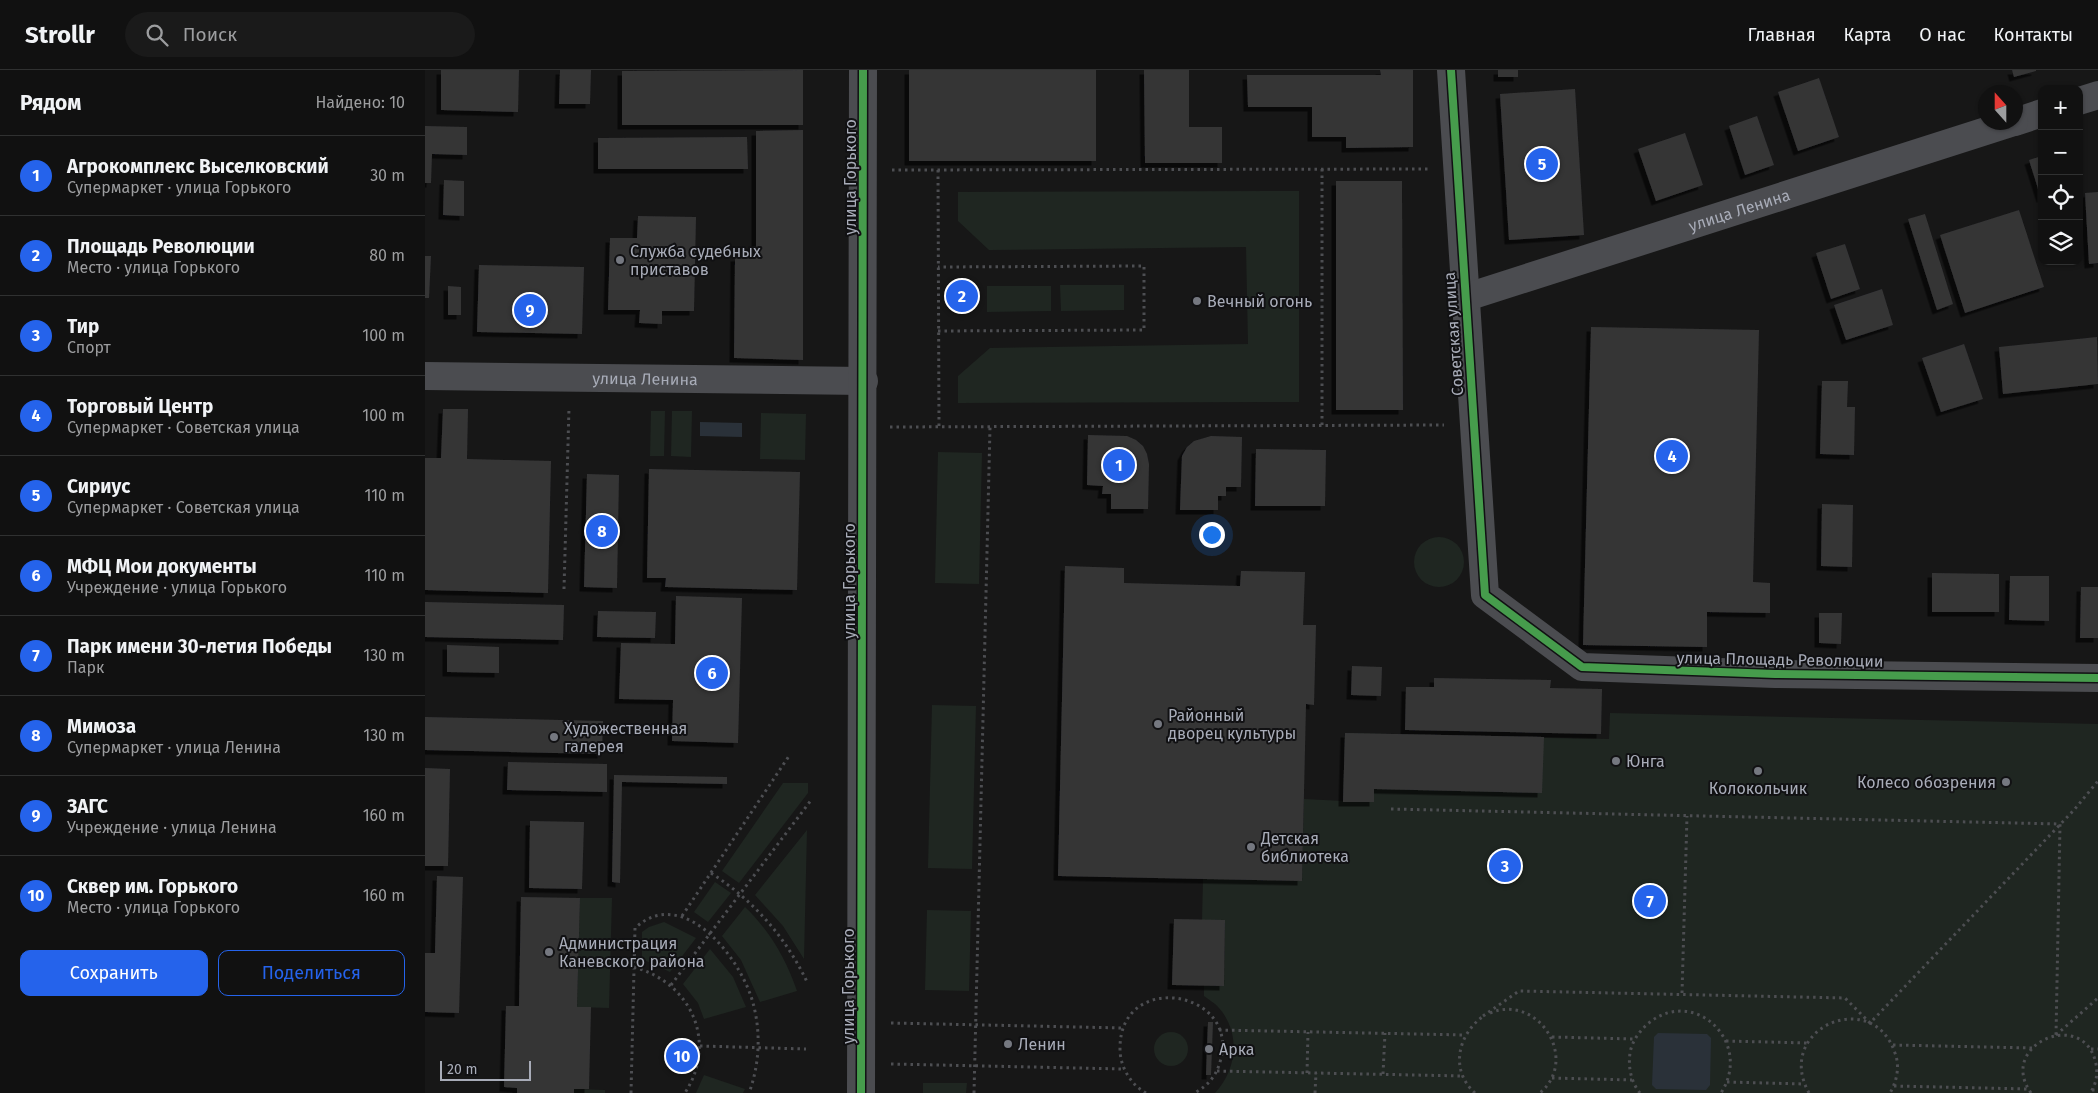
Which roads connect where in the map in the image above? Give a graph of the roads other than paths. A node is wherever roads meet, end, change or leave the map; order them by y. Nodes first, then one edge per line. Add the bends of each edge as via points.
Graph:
1 (863, 70) edge
2 (1451, 70) edge
3 (2098, 95) edge
4 (2083, 100) edge
5 (2038, 114) edge
6 (2023, 119) edge
7 (1990, 130) edge
8 (1464, 298) junction
9 (425, 376) edge
10 (864, 381) junction
11 (1485, 595) joint
12 (2098, 678) edge
13 (861, 1093) edge

1 - 10 street, улица Горького
2 - 8 street, Советская улица
3 - 4 street
5 - 6 street, улица Ленина
7 - 8 street, улица Ленина
8 - 11 street, Советская улица
9 - 10 street, улица Ленина
10 - 13 street, улица Горького
11 - 12 street, улица Площадь Революции via 1582,667 1775,674

